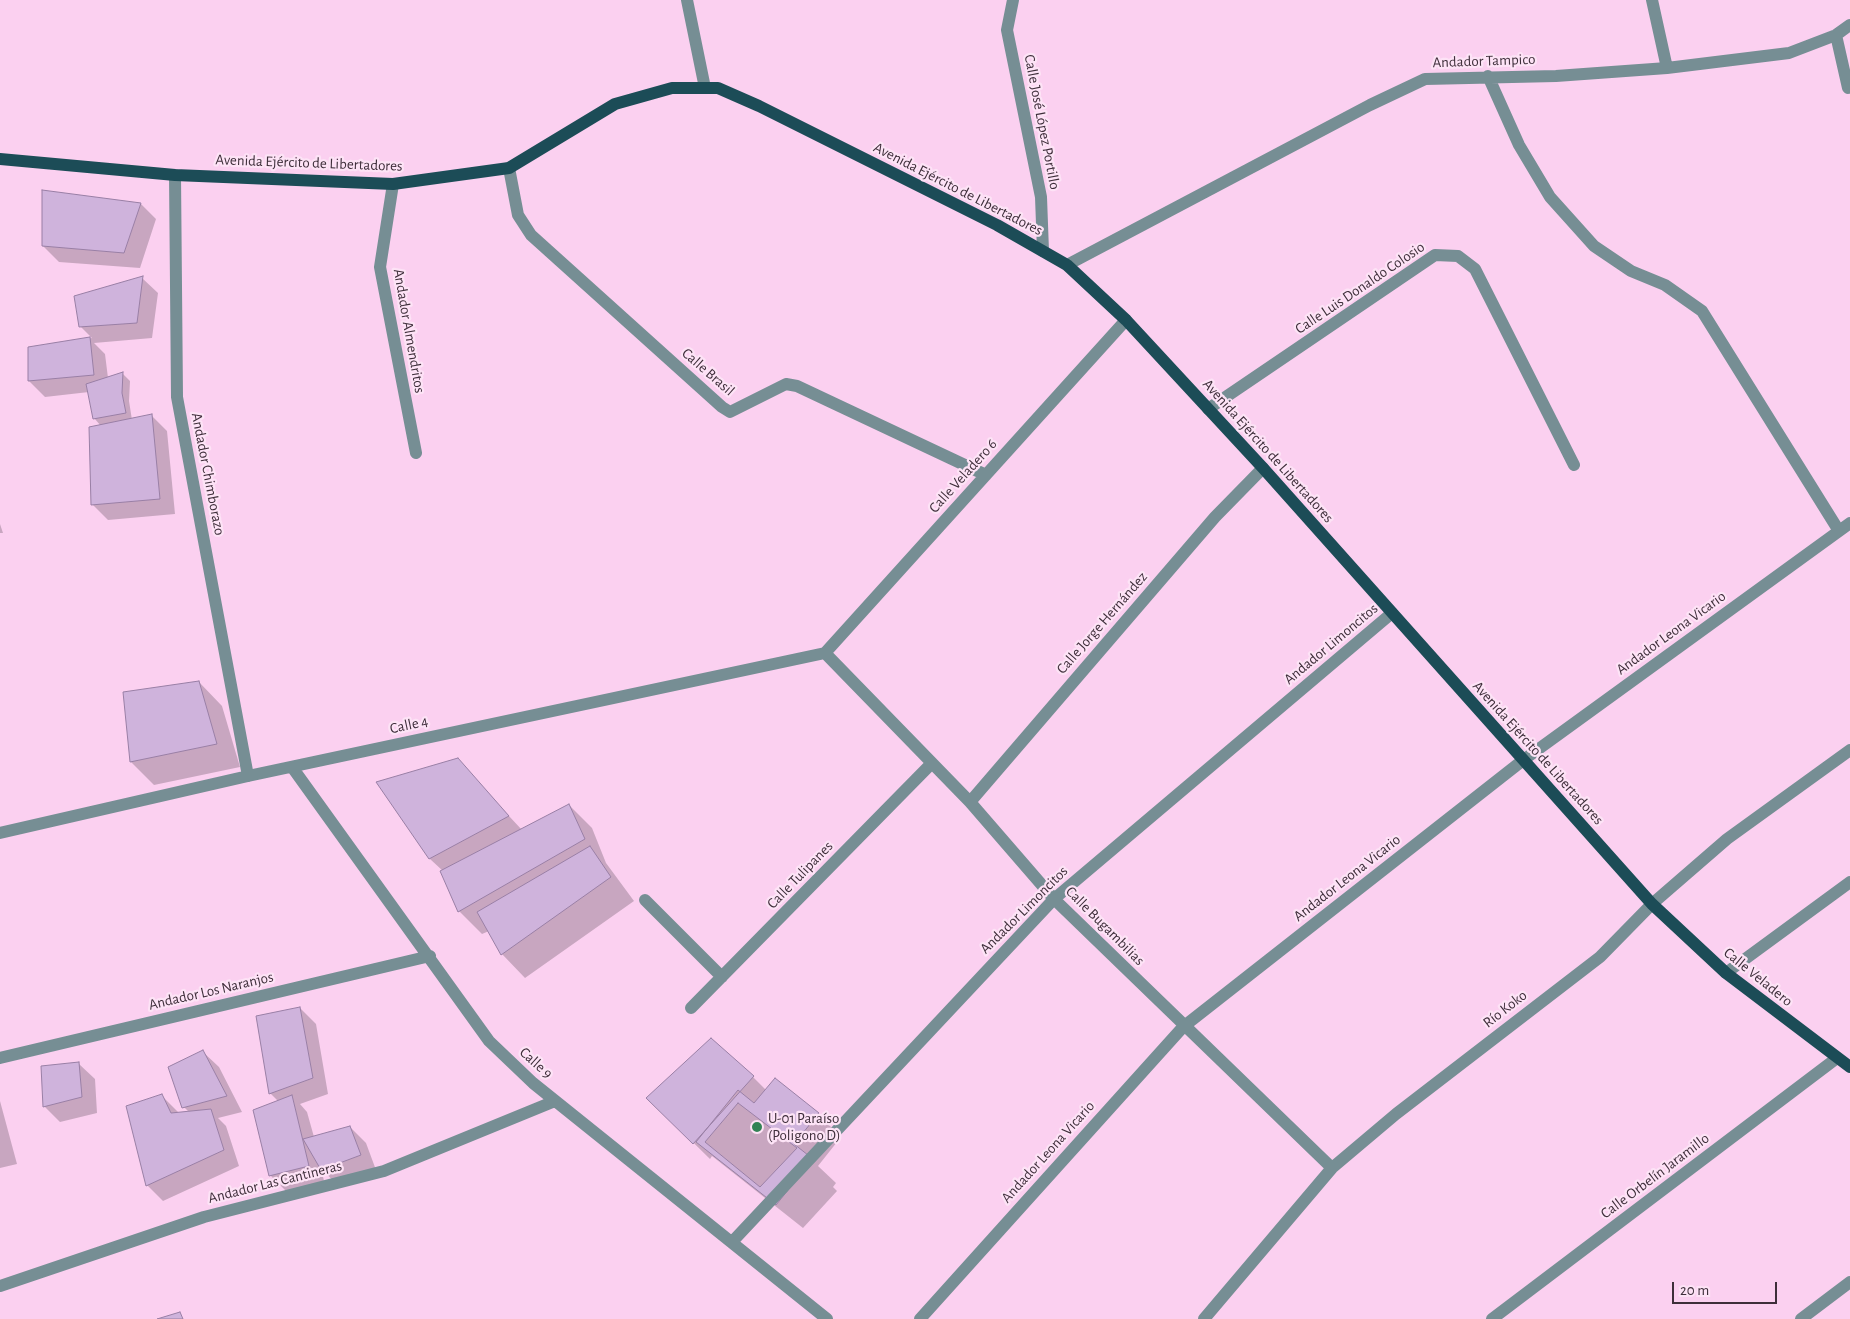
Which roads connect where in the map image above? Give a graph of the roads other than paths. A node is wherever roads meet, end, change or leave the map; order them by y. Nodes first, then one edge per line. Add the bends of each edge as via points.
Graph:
1 (687, 0) edge
2 (1014, 0) edge
3 (1652, 0) edge
4 (1850, 25) edge
5 (1836, 35) junction
6 (1667, 68) junction
7 (1488, 76) junction
8 (705, 88) junction
9 (1848, 88) dead end
10 (0, 159) edge
11 (509, 168) junction
12 (175, 175) junction
13 (393, 184) junction
14 (1043, 251) junction
15 (1067, 265) junction
16 (1126, 320) junction
17 (1208, 409) junction
18 (416, 453) dead end
19 (1574, 465) dead end
20 (1263, 468) junction
21 (986, 475) junction
22 (1845, 527) edge
23 (1392, 613) junction
24 (825, 653) junction
25 (1850, 750) edge
26 (1522, 761) junction
27 (932, 763) junction
28 (292, 767) junction
29 (248, 776) junction
30 (970, 802) junction
31 (0, 834) edge
32 (1850, 882) edge
33 (1054, 898) junction
34 (645, 900) dead end
35 (1652, 904) junction
36 (430, 956) junction
37 (1726, 974) junction
38 (722, 976) junction
39 (691, 1008) dead end
40 (1183, 1027) junction
41 (0, 1058) edge
42 (1837, 1058) junction
43 (1850, 1068) edge
44 (555, 1101) junction
45 (1332, 1168) junction
46 (732, 1242) junction
47 (1850, 1282) edge
48 (0, 1286) edge
49 (827, 1319) edge
50 (920, 1319) edge
51 (1204, 1319) edge
52 (1492, 1319) edge
53 (1801, 1319) edge

1 - 8 street
2 - 14 street, Calle José López Portillo via 1007,30 1041,197
3 - 6 street
4 - 5 street, Andador Tampico
5 - 6 street, Andador Tampico via 1789,53
5 - 9 street
6 - 7 street, Andador Tampico via 1556,76
7 - 15 street, Andador Tampico via 1425,79
7 - 22 street via 1519,145 1545,190 1594,246 1631,271 1665,285 1702,311
8 - 11 main road, Avenida Ejército de Libertadores via 672,88 615,104
8 - 14 main road, Avenida Ejército de Libertadores via 718,88 759,106
10 - 12 main road, Avenida Ejército de Libertadores
11 - 13 main road, Avenida Ejército de Libertadores
11 - 21 street, Calle Brasil via 518,215 531,235 722,407 730,412 786,384 797,386
12 - 13 main road, Avenida Ejército de Libertadores
12 - 29 street, Andador Chimborazo via 177,397
13 - 18 street, Andador Almendritos via 380,267
14 - 15 main road, Avenida Ejército de Libertadores
15 - 16 main road, Avenida Ejército de Libertadores
16 - 17 main road, Avenida Ejército de Libertadores
16 - 21 street, Calle Veladero 6
17 - 19 street, Calle Luis Donaldo Colosio via 1434,255 1458,256 1475,269
17 - 20 main road, Avenida Ejército de Libertadores
20 - 23 main road, Avenida Ejército de Libertadores
20 - 30 street, Calle Jorge Hernández via 1215,517
21 - 24 street, Calle Veladero 6
22 - 26 street, Andador Leona Vicario
23 - 26 main road, Avenida Ejército de Libertadores
23 - 33 street, Andador Limoncitos
24 - 27 street, Calle Bugambilias
24 - 28 street, Calle 4
25 - 35 street, Río Koko via 1727,839
26 - 35 main road, Avenida Ejército de Libertadores
26 - 40 street, Andador Leona Vicario
27 - 30 street, Calle Bugambilias
27 - 38 street, Calle Tulipanes
28 - 29 street, Calle 4
28 - 36 street, Calle 9
29 - 31 street, Calle 4
30 - 33 street, Calle Bugambilias
32 - 37 street
33 - 40 street, Calle Bugambilias
33 - 46 street, Andador Limoncitos
34 - 38 street
35 - 37 main road, Calle Veladero
35 - 45 street, Río Koko via 1600,957 1404,1108
36 - 41 street, Andador Los Naranjos
36 - 44 street, Calle 9 via 489,1041
37 - 42 main road, Calle Veladero
38 - 39 street, Calle Tulipanes
40 - 45 street, Calle Bugambilias
40 - 50 street, Andador Leona Vicario
42 - 43 main road, Calle Veladero
42 - 52 street, Calle Orbelín Jaramillo
44 - 46 street, Calle 9
44 - 48 street, Andador Las Cantineras via 384,1171 204,1218
45 - 51 street, Río Koko
46 - 49 street, Calle 9
47 - 53 street

